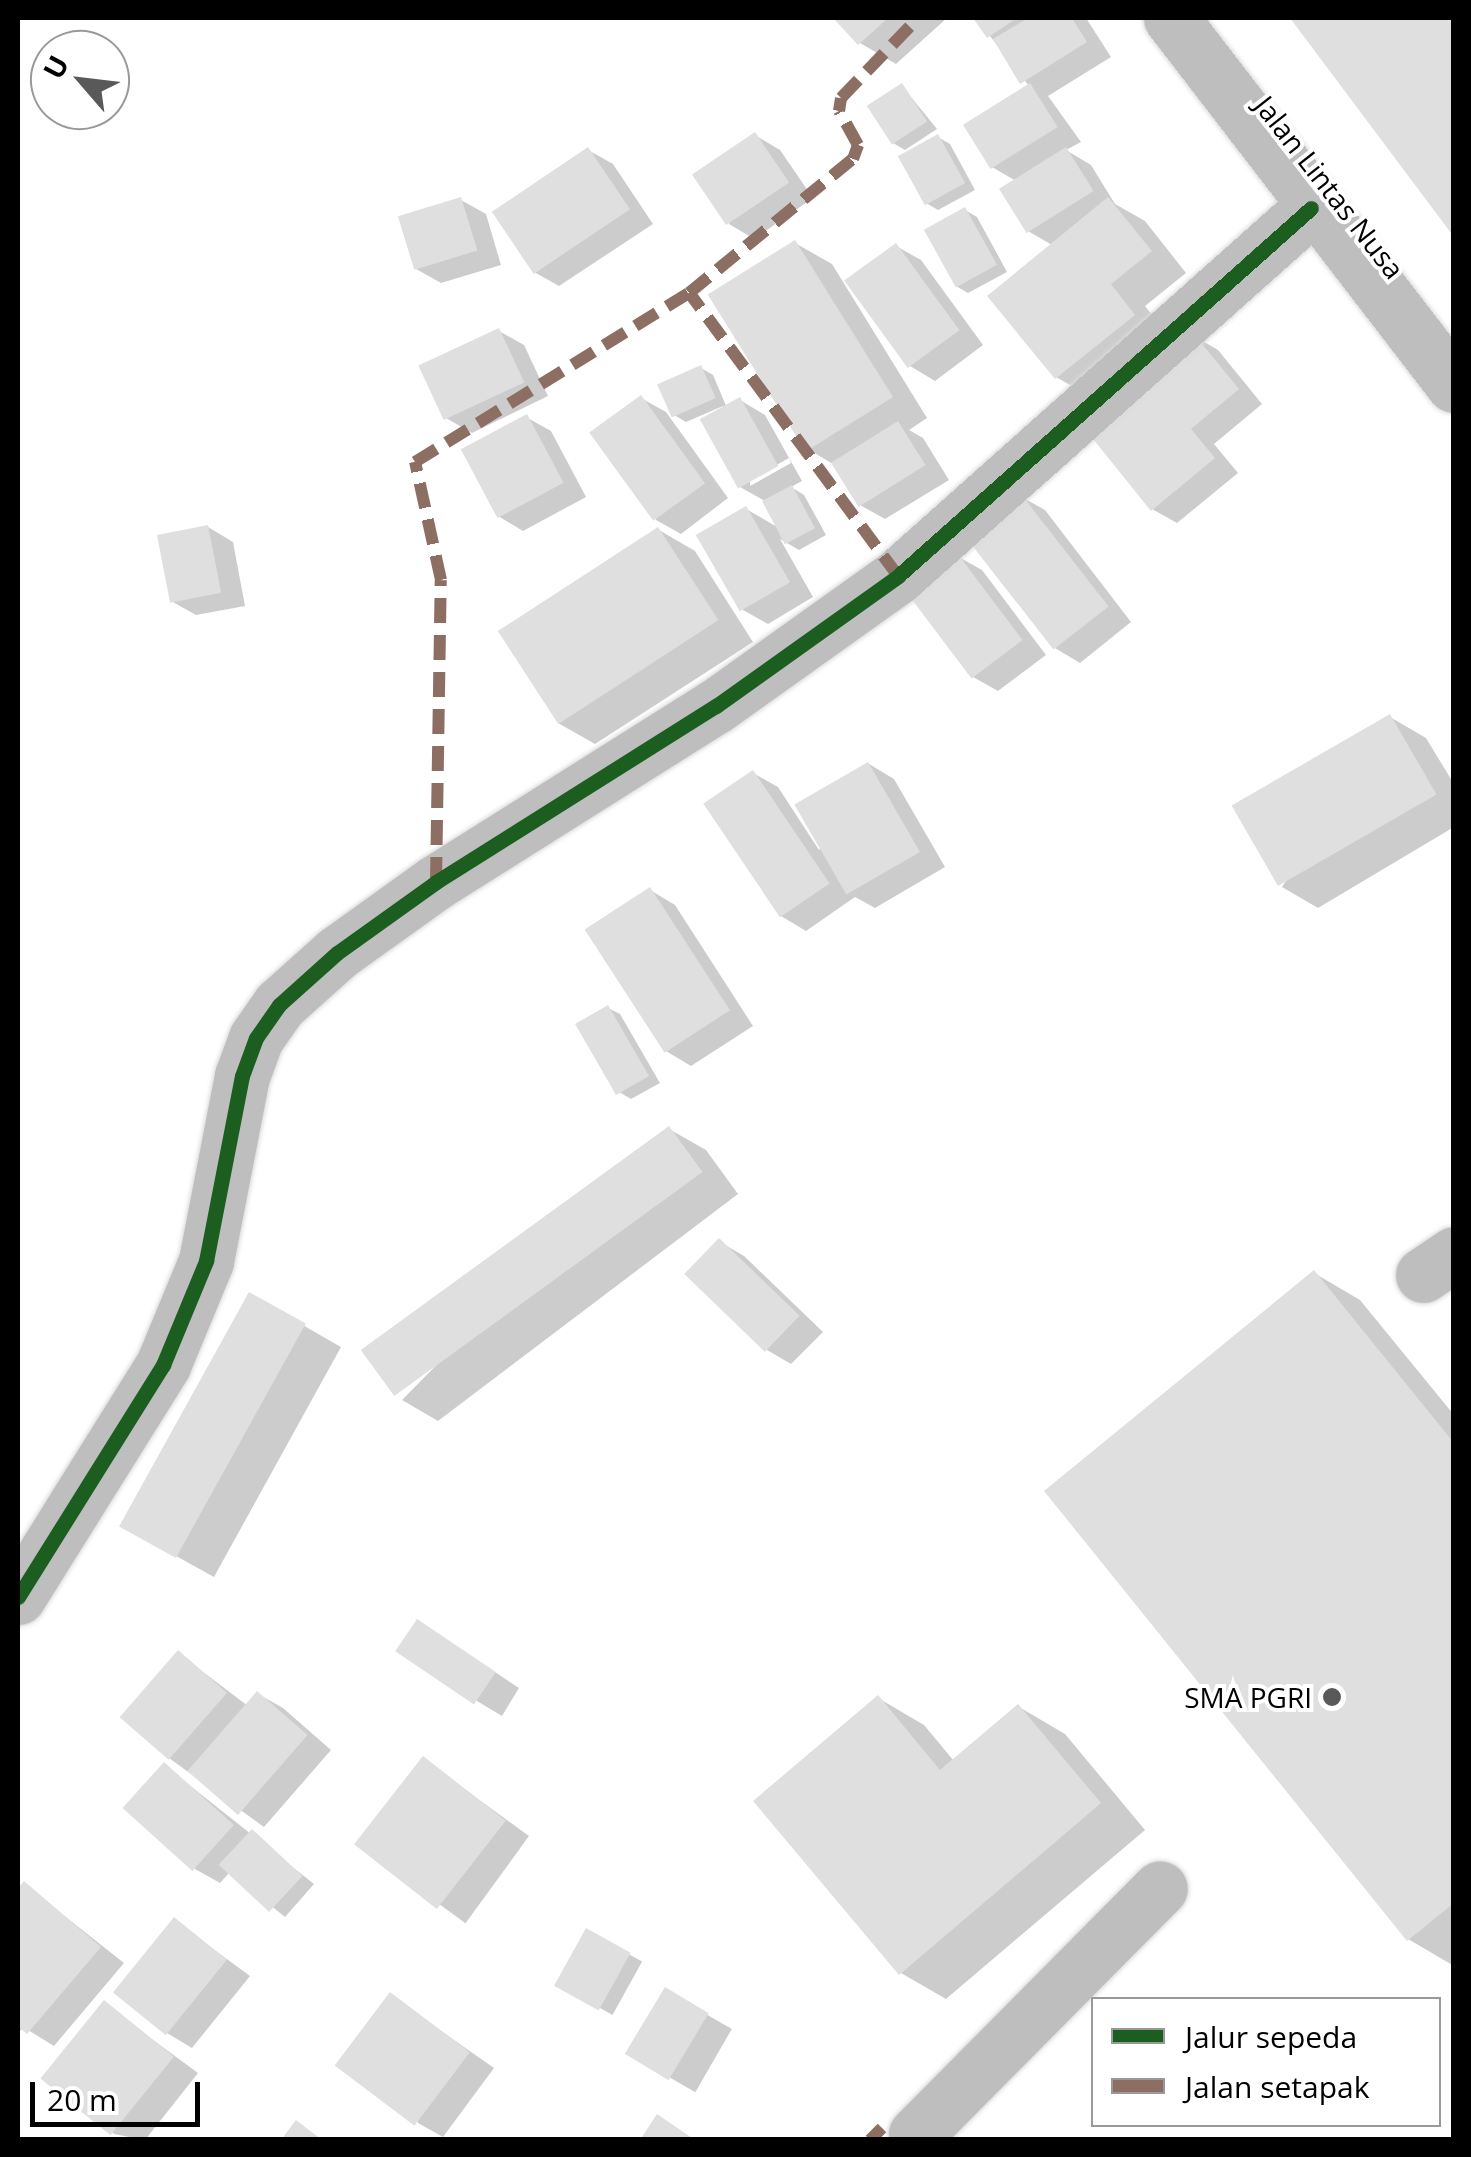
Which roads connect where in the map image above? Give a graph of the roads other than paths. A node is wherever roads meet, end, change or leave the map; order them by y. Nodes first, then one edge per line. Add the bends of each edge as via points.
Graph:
1 (1171, 18) edge
2 (1312, 208) junction
3 (1454, 385) edge
4 (18, 1596) edge
5 (1160, 1888) dead end
6 (907, 2134) edge

1 - 2 main road, Jalan Lintas Nusa
2 - 3 main road, Jalan Lintas Nusa
2 - 4 main road via 898,576 716,706 436,882 337,952 279,1004 242,1076 206,1260 163,1365
5 - 6 main road

